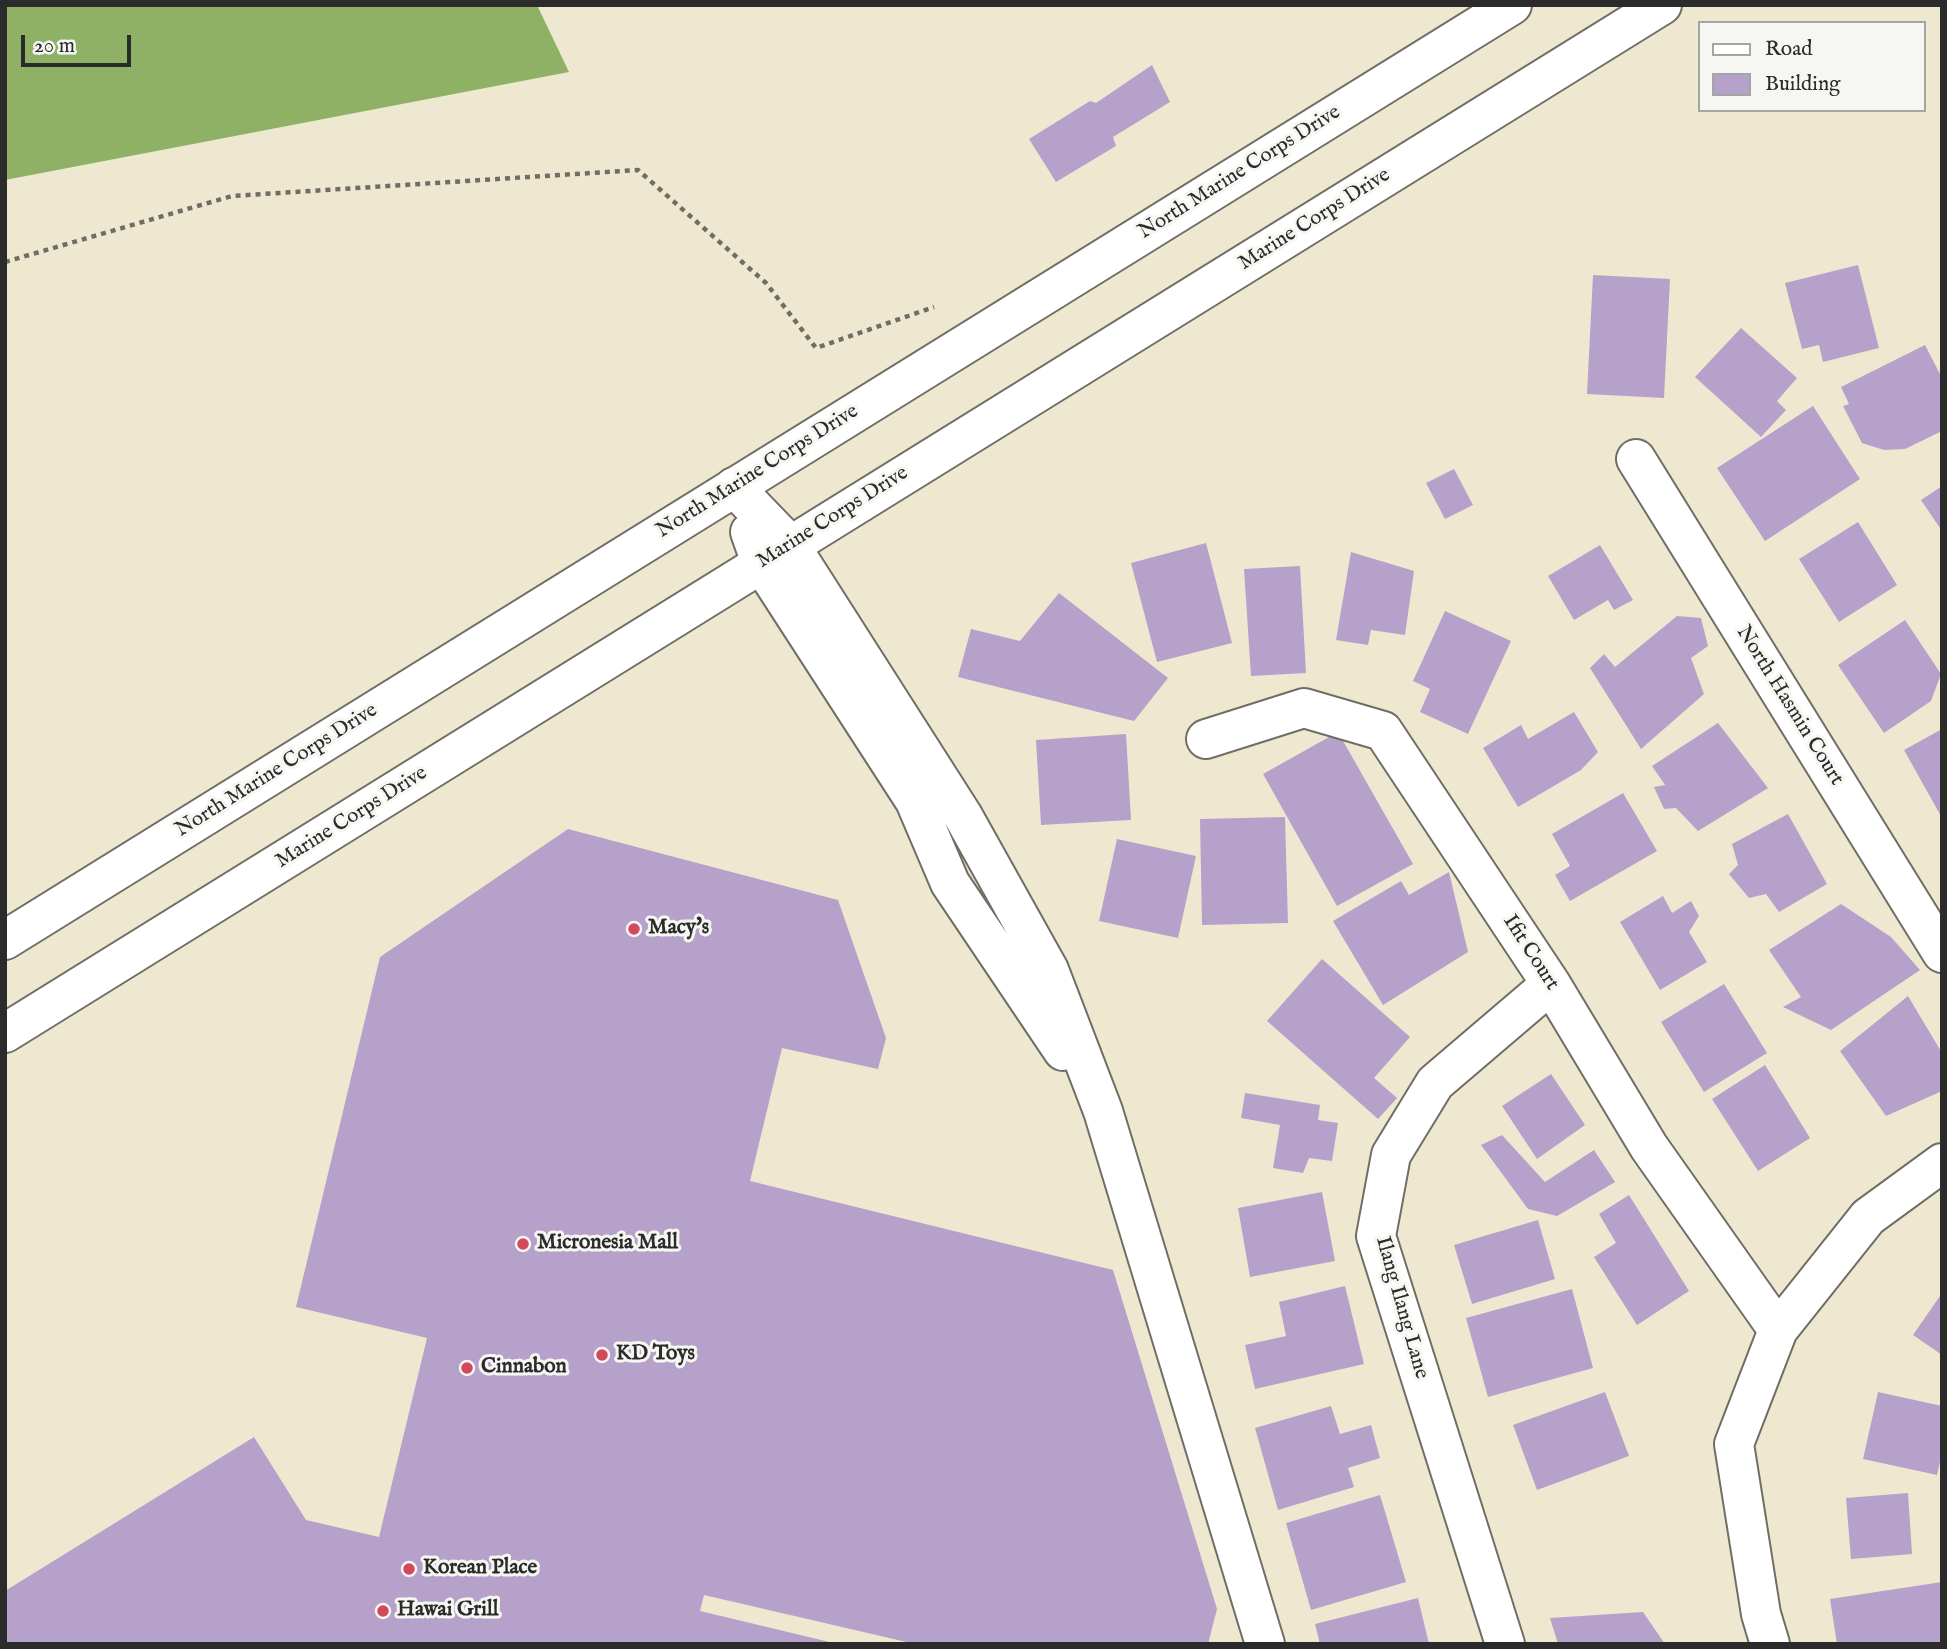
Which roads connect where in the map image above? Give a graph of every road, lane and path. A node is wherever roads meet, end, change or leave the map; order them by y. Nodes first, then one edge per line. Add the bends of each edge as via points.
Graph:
1 (1512, 5) edge
2 (1662, 5) edge
3 (5, 262) edge
4 (934, 307) dead end
5 (1636, 459) dead end
6 (734, 487) junction
7 (775, 554) junction
8 (1206, 739) dead end
9 (5, 940) edge
10 (1942, 953) edge
11 (1550, 984) junction
12 (5, 1033) edge
13 (1942, 1163) edge
14 (1777, 1330) junction
15 (1265, 1644) edge
16 (1505, 1644) edge
17 (1770, 1644) edge

1 - 6 street, North Marine Corps Drive
2 - 7 street, Marine Corps Drive
3 - 4 path via 232,196 638,170 766,283 816,348
5 - 10 street, North Hasmin Court
6 - 7 street
6 - 9 street, North Marine Corps Drive
7 - 12 street, Marine Corps Drive
7 - 15 street via 915,801 950,883 1103,1111
8 - 11 street, Ifit Court via 1304,708 1383,730
11 - 14 street, Ifit Court via 1649,1147
11 - 16 street, Ilang Ilang Lane via 1434,1083 1391,1155 1376,1236
13 - 14 street via 1868,1217
14 - 17 street via 1734,1444 1761,1614

